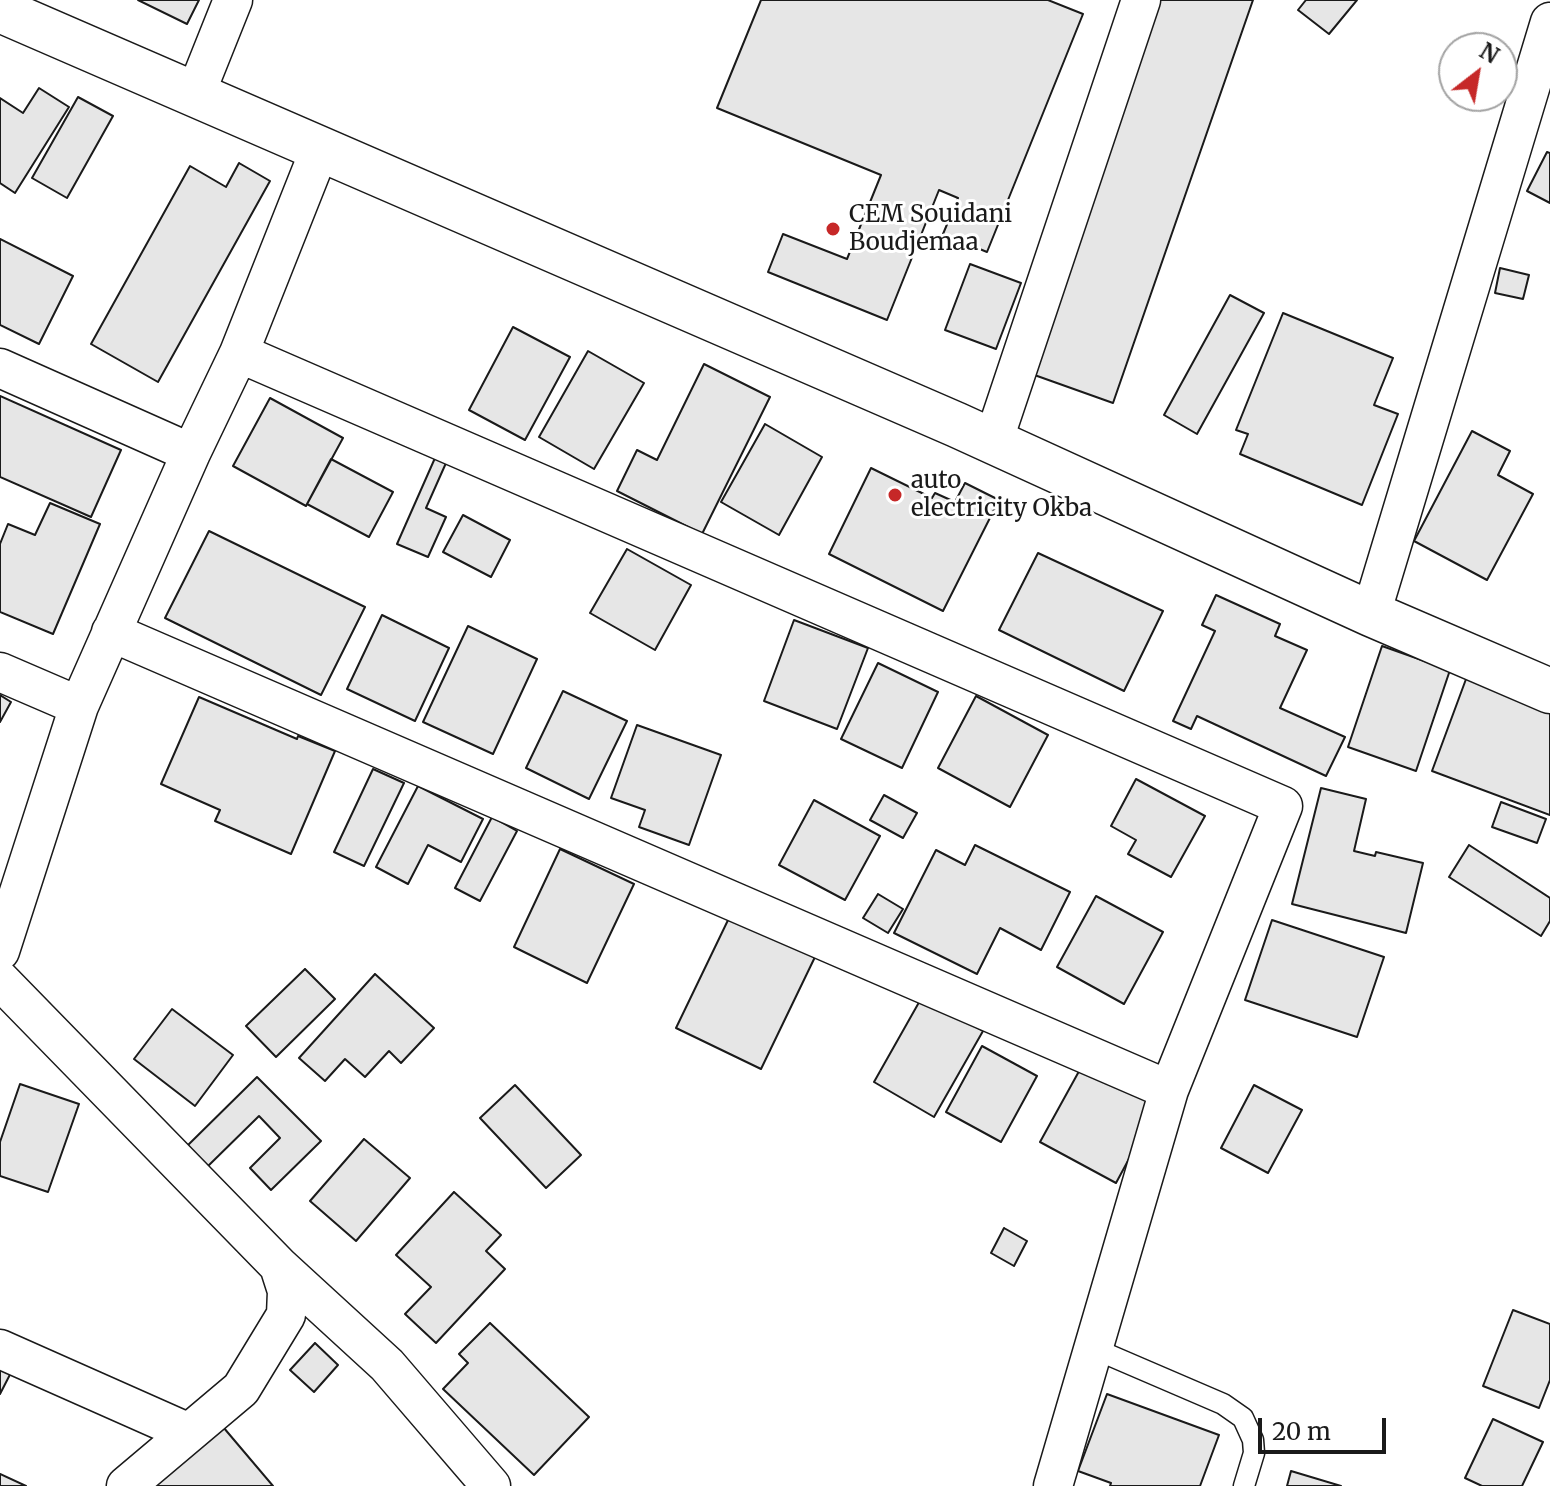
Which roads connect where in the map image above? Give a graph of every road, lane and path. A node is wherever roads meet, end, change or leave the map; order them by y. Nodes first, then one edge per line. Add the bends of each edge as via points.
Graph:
1 (233, 0) edge
2 (1141, 0) edge
3 (0, 10) edge
4 (1550, 22) edge
5 (195, 95) junction
6 (320, 149) junction
7 (239, 353) junction
8 (0, 368) edge
9 (993, 442) junction
10 (191, 453) junction
11 (1371, 614) junction
12 (111, 632) junction
13 (0, 672) edge
14 (1550, 691) edge
15 (79, 706) junction
16 (0, 951) edge
17 (0, 980) edge
18 (1169, 1090) junction
19 (279, 1266) junction
20 (0, 1349) edge
21 (1095, 1349) junction
22 (187, 1432) junction
23 (126, 1486) edge
24 (491, 1486) edge
25 (1053, 1486) edge
26 (1244, 1486) edge

1 - 5 street
2 - 9 street
3 - 5 main road
4 - 11 street
5 - 6 main road
6 - 7 street
6 - 9 main road
7 - 10 street
7 - 18 street via 1283,806
8 - 10 street
9 - 11 main road
10 - 12 street
11 - 14 main road
12 - 15 street
12 - 18 street
13 - 15 street
15 - 16 street
17 - 19 street
18 - 21 street
19 - 22 street via 287,1291 286,1315 241,1389
19 - 24 street via 387,1365
20 - 22 street
21 - 25 street
21 - 26 lane via 1223,1404 1243,1418 1254,1453
22 - 23 street

